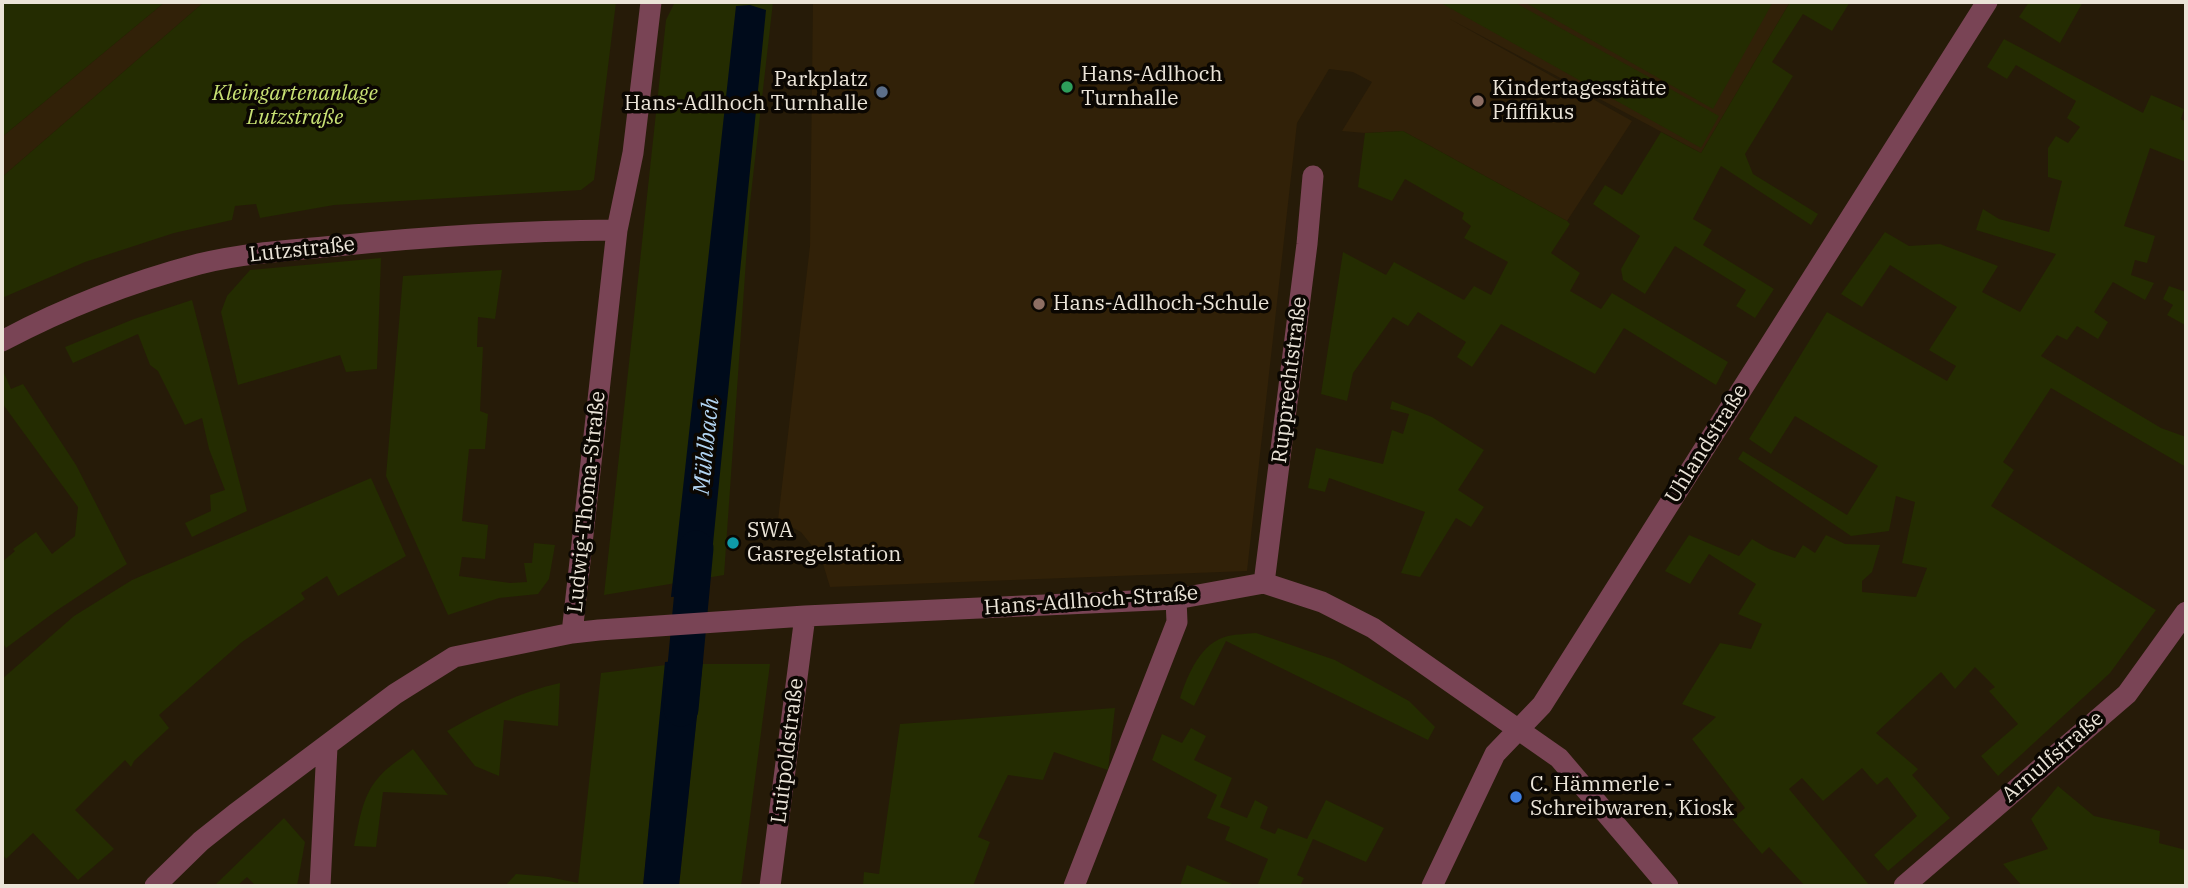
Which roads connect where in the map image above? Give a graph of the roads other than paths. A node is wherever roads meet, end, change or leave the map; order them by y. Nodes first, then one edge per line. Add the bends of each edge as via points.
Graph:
1 (651, 2) edge
2 (1987, 2) edge
3 (1313, 176) dead end
4 (617, 230) junction
5 (2, 341) edge
6 (1264, 583) junction
7 (1176, 599) junction
8 (2186, 612) edge
9 (806, 616) junction
10 (572, 633) junction
11 (1519, 729) junction
12 (327, 747) junction
13 (155, 886) edge
14 (320, 886) edge
15 (770, 886) edge
16 (1074, 886) edge
17 (1432, 886) edge
18 (1668, 886) edge
19 (1904, 886) edge

1 - 4 street, Ludwig-Thoma-Straße via 633,152
2 - 11 street, Uhlandstraße via 1542,705
3 - 6 street, Rupprechtstraße
4 - 5 street, Lutzstraße via 472,233 250,254 126,286
4 - 10 street, Ludwig-Thoma-Straße
6 - 7 street, Hans-Adlhoch-Straße
6 - 11 street, Hans-Adlhoch-Straße via 1322,602 1373,628
7 - 9 street, Hans-Adlhoch-Straße
7 - 16 street via 1177,622
8 - 19 street, Arnulfstraße via 2127,694
9 - 10 street, Hans-Adlhoch-Straße
9 - 15 street, Luitpoldstraße
10 - 12 street, Ludwig-Thoma-Straße via 454,657 395,694
11 - 17 street, Uhlandstraße via 1496,754
11 - 18 street, Hans-Adlhoch-Straße via 1559,758
12 - 13 street, Ludwig-Thoma-Straße via 201,841
12 - 14 street

